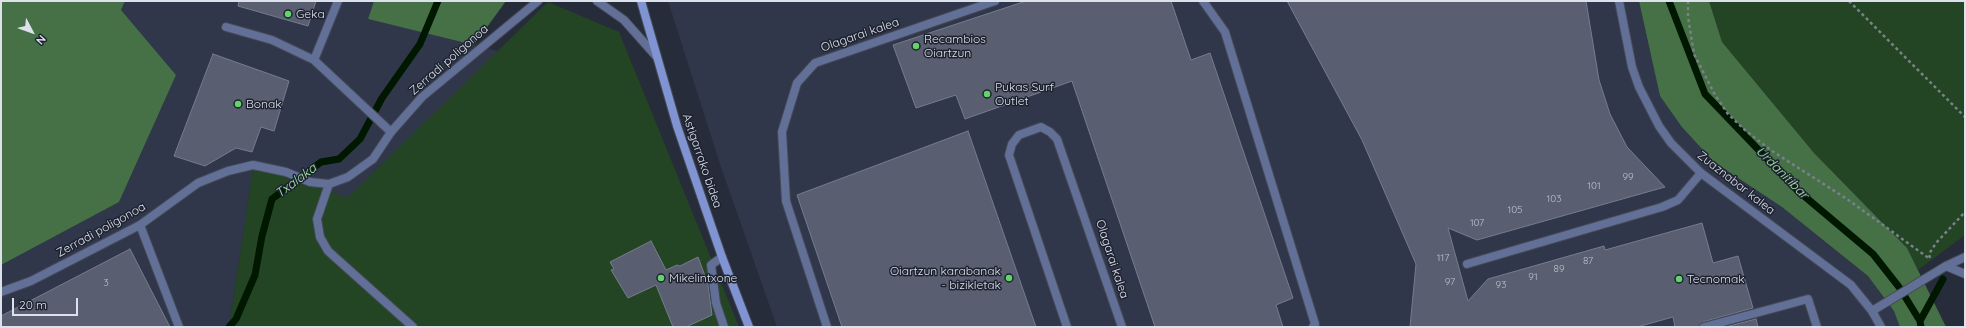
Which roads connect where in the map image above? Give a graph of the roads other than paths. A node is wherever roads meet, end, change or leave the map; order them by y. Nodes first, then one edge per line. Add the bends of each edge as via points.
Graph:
1 (338, 1) edge
2 (538, 1) edge
3 (597, 1) edge
4 (641, 1) edge
5 (995, 1) edge
6 (1203, 1) edge
7 (1619, 1) edge
8 (226, 27) dead end
9 (656, 56) junction
10 (314, 60) junction
11 (391, 132) junction
12 (1702, 173) junction
13 (329, 184) junction
14 (140, 225) junction
15 (722, 257) junction
16 (1965, 257) edge
17 (1467, 264) dead end
18 (1946, 266) junction
19 (1965, 274) edge
20 (1, 292) edge
21 (1872, 311) junction
22 (179, 327) edge
23 (413, 327) edge
24 (724, 327) edge
25 (749, 327) edge
26 (828, 327) edge
27 (1067, 327) edge
28 (1122, 327) edge
29 (1313, 327) edge
30 (1704, 327) edge
31 (1817, 327) edge
32 (1881, 327) edge

1 - 10 street
2 - 11 street, Zerradi poligonoa via 422,97
3 - 9 street via 624,20
4 - 9 main road, Astigarrako bidea
5 - 26 street, Olagarai kalea via 815,62 797,83 782,132 786,201
6 - 29 street via 1225,32 1315,324
7 - 12 street, Zuaznabar kalea via 1632,66 1648,107 1671,143
8 - 10 street via 272,40
9 - 15 main road, Astigarrako bidea
10 - 11 street
11 - 13 street, Zerradi poligonoa via 372,159 348,177
12 - 17 street via 1678,200 1662,207
12 - 21 street, Zuaznabar kalea via 1846,281
13 - 14 street, Zerradi poligonoa via 310,182 286,172 253,165 228,171 198,183
13 - 23 street via 317,220 320,237 328,251
14 - 20 street, Zerradi poligonoa via 31,281
14 - 22 street
15 - 24 street via 711,265 716,303
15 - 25 main road, Astigarrako bidea
16 - 18 street
18 - 19 street
18 - 21 street
21 - 32 street, Zuaznabar kalea
27 - 28 street, Olagarai kalea via 1009,154 1012,144 1019,135 1041,127 1057,139
30 - 31 street via 1808,299

